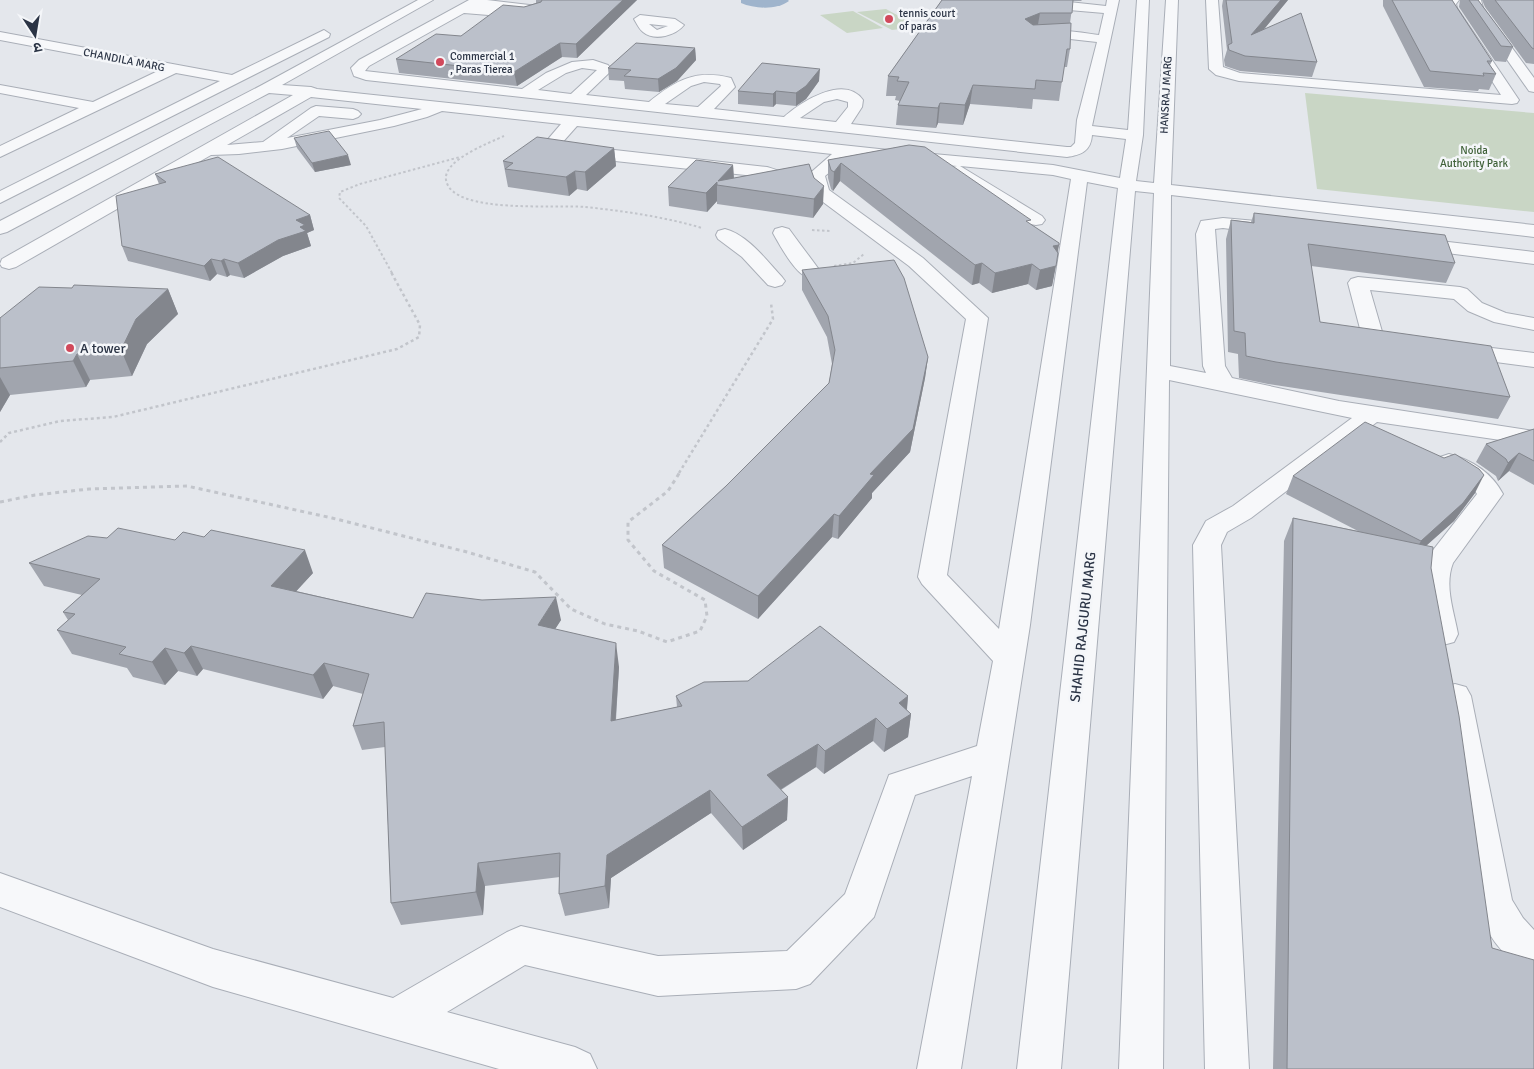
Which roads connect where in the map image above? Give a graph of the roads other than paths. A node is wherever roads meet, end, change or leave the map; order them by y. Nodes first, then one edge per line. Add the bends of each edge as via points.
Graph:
1 (427, 0) edge
2 (1143, 0) edge
3 (1173, 0) edge
4 (1183, 0) edge
5 (1453, 0) edge
6 (1475, 0) edge
7 (477, 1) edge
8 (1208, 1) edge
9 (1112, 5) edge
10 (1069, 6) edge
11 (652, 8) dead end
12 (462, 9) junction
13 (640, 20) dead end
14 (338, 27) dead end
15 (1033, 32) edge
16 (362, 35) junction
17 (7, 37) edge
18 (1104, 39) junction
19 (406, 40) junction
20 (0, 45) edge
21 (173, 69) junction
22 (235, 80) junction
23 (267, 88) junction
24 (1534, 88) edge
25 (0, 89) edge
26 (311, 91) junction
27 (524, 94) junction
28 (574, 99) junction
29 (446, 106) junction
30 (96, 107) junction
31 (652, 107) junction
32 (701, 113) junction
33 (407, 119) junction
34 (573, 121) junction
35 (786, 122) junction
36 (1084, 125) junction
37 (840, 128) junction
38 (1136, 130) junction
39 (561, 134) junction
40 (801, 145) junction
41 (263, 147) junction
42 (208, 150) junction
43 (846, 150) junction
44 (0, 152) edge
45 (940, 159) junction
46 (18, 171) dead end
47 (1080, 174) junction
48 (44, 176) junction
49 (778, 181) edge
50 (1127, 185) junction
51 (1164, 189) junction
52 (0, 198) edge
53 (1036, 220) dead end
54 (1497, 227) junction
55 (0, 228) edge
56 (1281, 229) edge
57 (782, 233) dead end
58 (725, 236) dead end
59 (1532, 236) edge
60 (1396, 242) edge
61 (1512, 255) junction
62 (1534, 258) edge
63 (3, 265) edge
64 (810, 271) edge
65 (775, 281) dead end
66 (1534, 324) edge
67 (1534, 360) edge
68 (1158, 371) junction
69 (1223, 383) junction
70 (1366, 419) junction
71 (1534, 438) edge
72 (1009, 658) junction
73 (992, 755) junction
74 (0, 890) edge
75 (1534, 952) edge
76 (396, 1020) junction
77 (575, 1069) edge
78 (939, 1069) edge
79 (1039, 1069) edge
80 (1141, 1069) edge
81 (1227, 1069) edge

1 - 16 street
2 - 38 street
3 - 4 street
3 - 51 street, HANSRAJ MARG via 1164,125
5 - 8 street via 1451,8 1512,100 1239,77 1221,72 1216,69
6 - 24 street via 1477,8
7 - 12 street
7 - 12 street via 538,10 526,14
9 - 10 street
9 - 18 street
11 - 13 street via 639,17
12 - 19 street
14 - 22 street
15 - 18 street
16 - 19 street
16 - 23 street
17 - 20 street
17 - 21 street, CHANDILA MARG
18 - 36 street
19 - 27 street via 364,63 358,68 359,73
21 - 22 street, CHANDILA MARG
21 - 30 street
22 - 48 street
23 - 26 street
23 - 55 street
25 - 30 street
26 - 29 street
26 - 42 street
27 - 28 street
27 - 28 street via 564,68 589,65 603,68 605,70
28 - 31 street
29 - 33 street
29 - 34 street
30 - 44 street
31 - 32 street
31 - 32 street via 690,80 711,78 726,82 728,87
32 - 35 street
33 - 41 street
33 - 41 street via 316,111
34 - 39 street
34 - 40 street
35 - 37 street
35 - 37 street via 817,99 835,95 853,98 855,107
36 - 37 street via 1081,148 1067,152
36 - 38 street
38 - 50 street
39 - 40 street via 784,160
39 - 49 street via 551,145 559,150 767,172 776,175
40 - 43 street
41 - 42 street via 238,151
42 - 63 street
43 - 45 street
43 - 72 street via 816,175 821,192 916,262 977,318 932,577
45 - 47 street
45 - 53 street
46 - 48 street
47 - 50 street
47 - 72 street
48 - 52 street
50 - 51 street
50 - 79 street, SHAHID RAJGURU MARG
51 - 54 street
51 - 68 street
54 - 59 street
54 - 61 street
56 - 69 street via 1223,223 1207,225 1214,366
57 - 64 street
58 - 65 street via 749,253
60 - 61 street
61 - 62 street
66 - 67 street via 1501,318 1475,307 1460,293 1358,283 1374,340
68 - 69 street
68 - 80 street
69 - 70 street
70 - 71 street
70 - 75 street via 1468,470 1486,484 1490,494 1440,561 1435,572 1436,591 1493,902 1506,929
70 - 81 street via 1242,512 1216,526 1207,545
72 - 73 street
73 - 76 street via 901,785 860,905 796,970 658,976 521,945
73 - 78 street
74 - 76 street via 213,968
76 - 77 street

